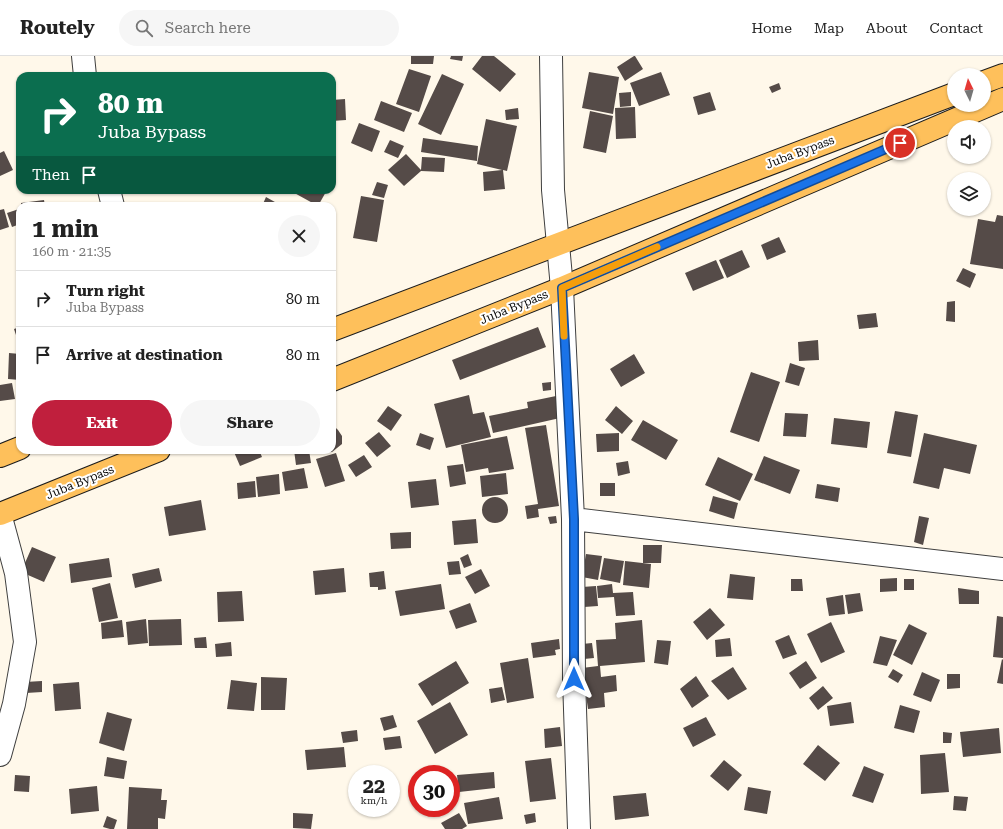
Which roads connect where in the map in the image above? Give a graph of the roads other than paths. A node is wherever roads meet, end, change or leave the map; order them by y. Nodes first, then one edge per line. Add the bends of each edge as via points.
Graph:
1 (83, 56) edge
2 (552, 56) edge
3 (85, 72) edge
4 (1003, 75) edge
5 (991, 79) edge
6 (947, 97) edge
7 (1003, 99) edge
8 (558, 244) junction
9 (562, 288) junction
10 (336, 328) edge
11 (336, 378) edge
12 (16, 450) edge
13 (149, 454) edge
14 (0, 456) edge
15 (0, 514) edge
16 (574, 519) junction
17 (1003, 569) edge
18 (0, 755) edge
19 (579, 829) edge

1 - 3 street
2 - 8 street via 553,190
4 - 5 main road
6 - 8 main road, Juba Bypass
7 - 9 main road, Juba Bypass
8 - 9 street
8 - 10 main road, Juba Bypass
9 - 11 main road, Juba Bypass
9 - 16 street
12 - 14 main road
13 - 15 main road, Juba Bypass
15 - 18 street via 16,573 25,642 14,704
16 - 17 street
16 - 19 street via 574,679

